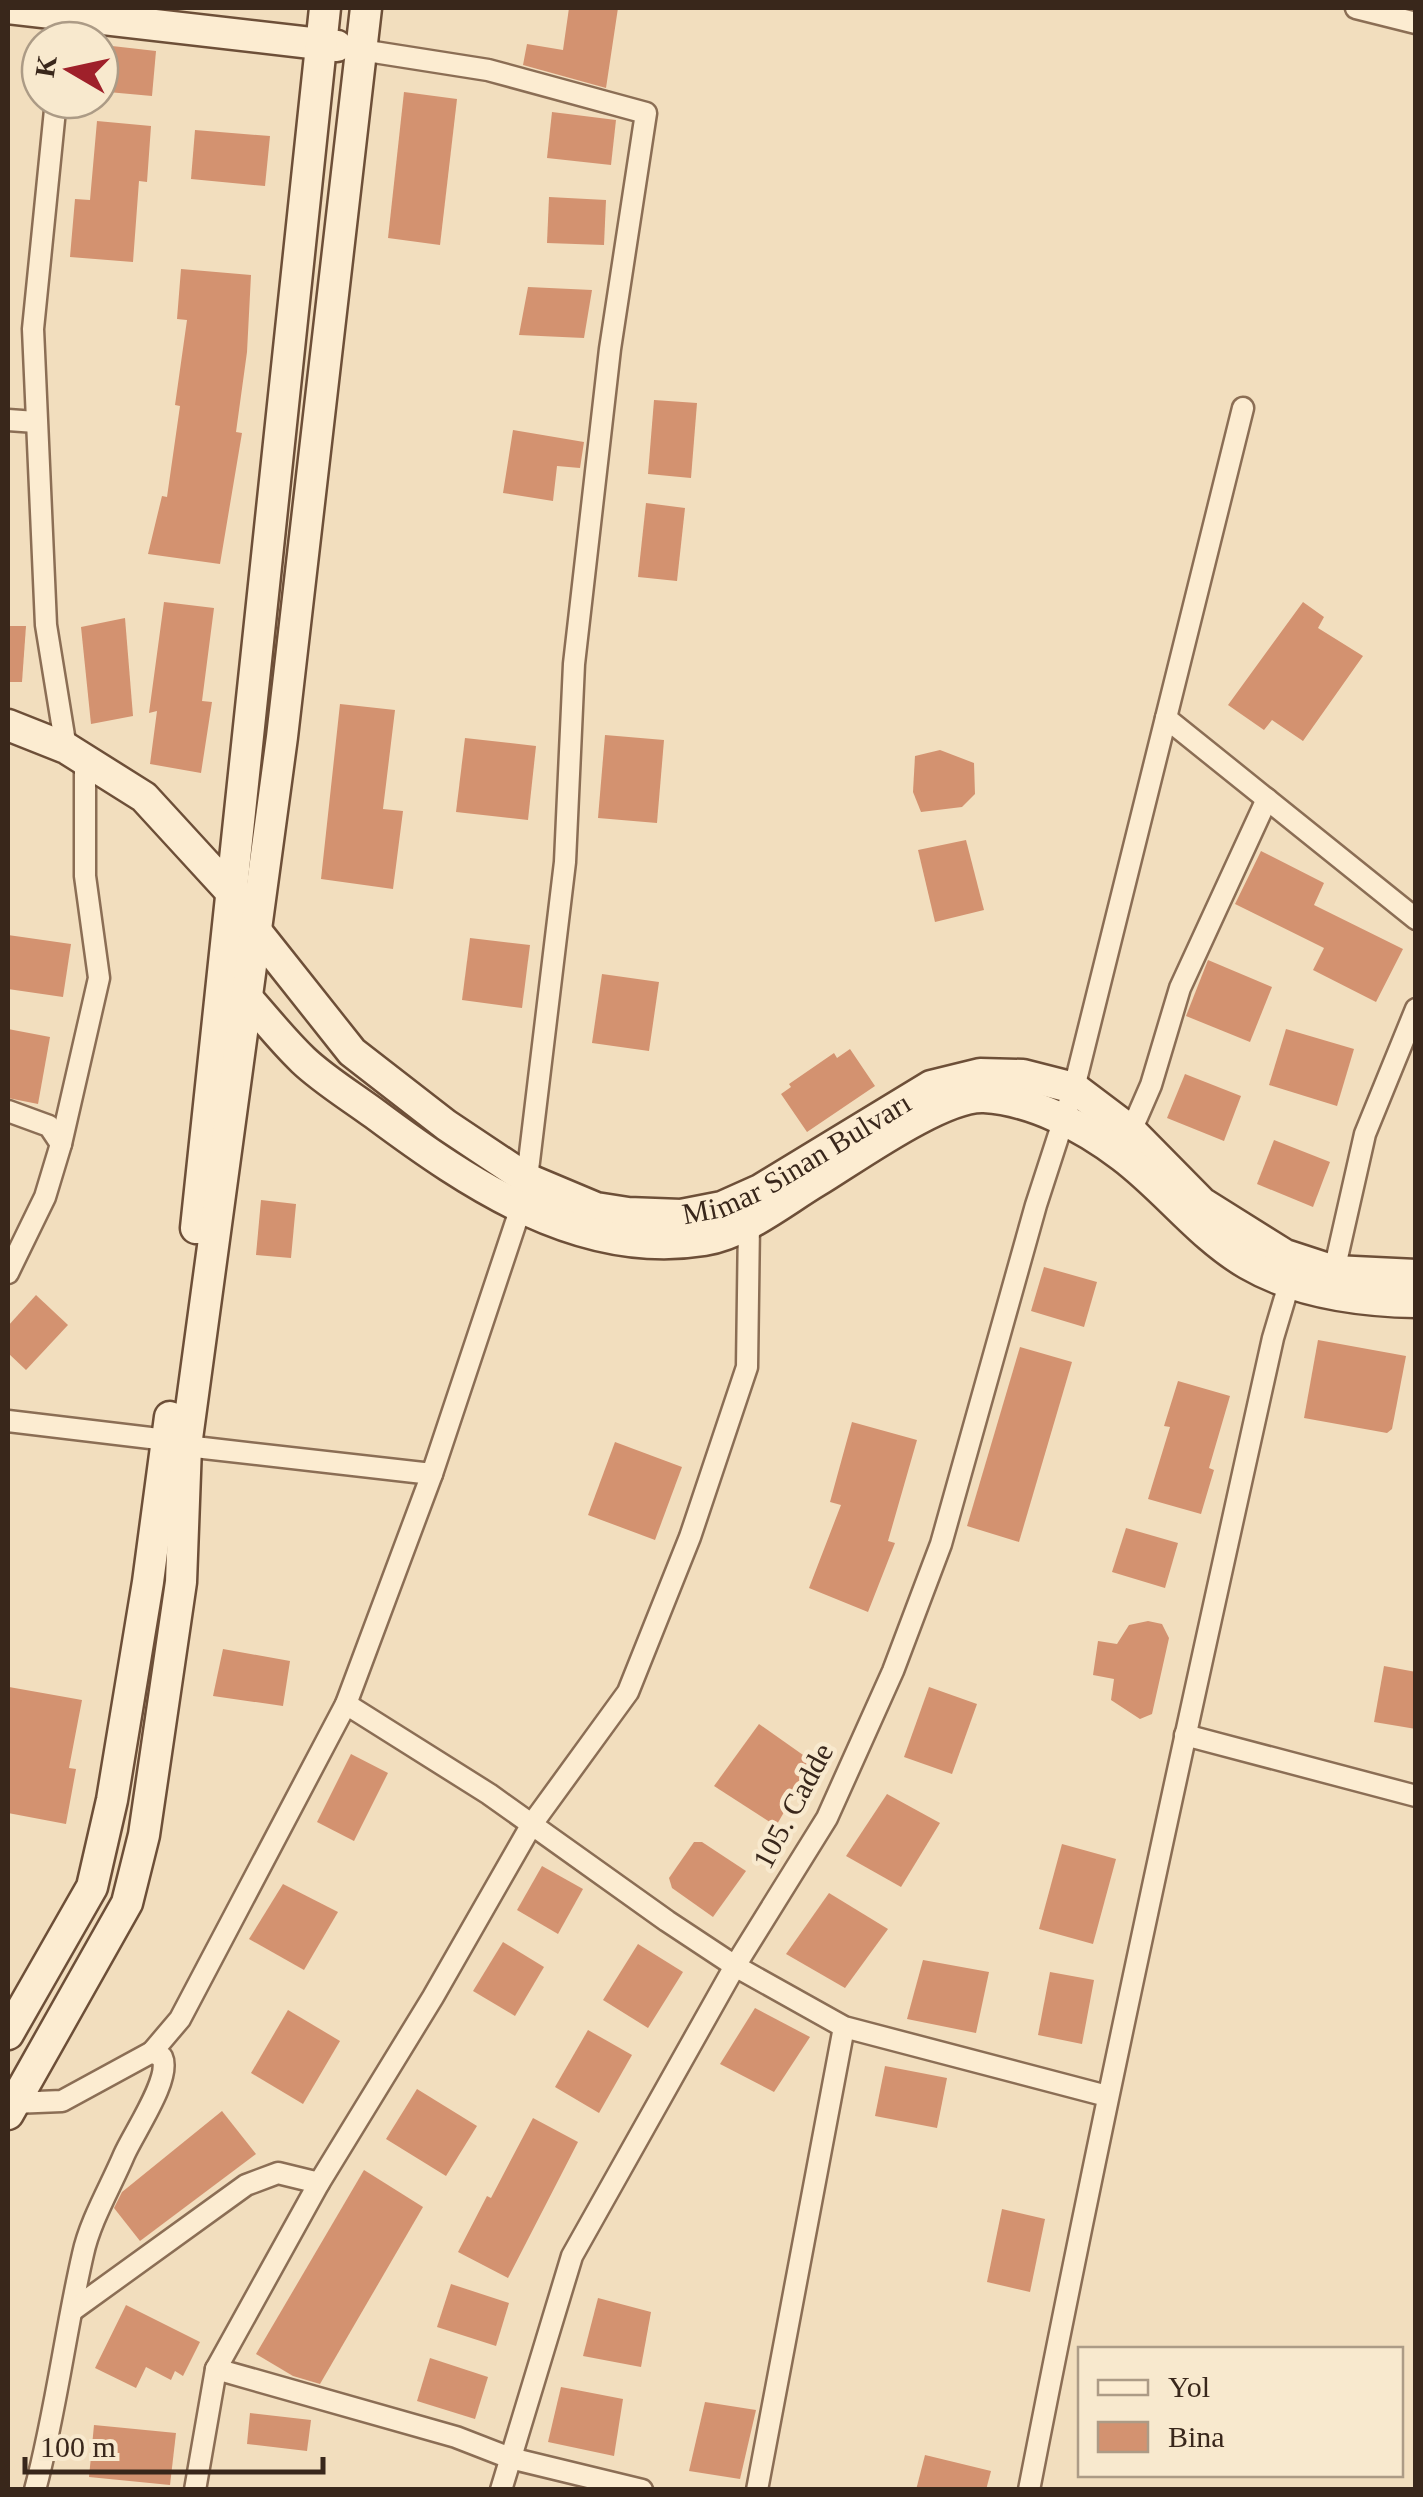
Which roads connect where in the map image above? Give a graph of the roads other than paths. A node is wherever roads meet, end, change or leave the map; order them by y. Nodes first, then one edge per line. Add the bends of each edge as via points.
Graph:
1 (8, 8) edge
2 (325, 8) edge
3 (366, 8) edge
4 (1356, 8) edge
5 (64, 20) edge
6 (1416, 23) edge
7 (120, 25) edge
8 (321, 43) junction
9 (361, 50) junction
10 (54, 120) edge
11 (1243, 408) dead end
12 (8, 420) edge
13 (36, 422) junction
14 (1166, 718) junction
15 (8, 724) edge
16 (75, 754) junction
17 (1267, 799) junction
18 (233, 894) junction
19 (1416, 918) edge
20 (256, 931) junction
21 (226, 952) junction
22 (247, 998) junction
23 (1416, 1008) edge
24 (1074, 1088) junction
25 (8, 1112) edge
26 (1066, 1120) junction
27 (1131, 1132) junction
28 (61, 1144) junction
29 (524, 1193) junction
30 (748, 1223) junction
31 (1334, 1271) junction
32 (8, 1272) edge
33 (1416, 1275) edge
34 (1290, 1281) junction
35 (1416, 1302) edge
36 (8, 1421) edge
37 (176, 1443) junction
38 (432, 1474) junction
39 (346, 1704) junction
40 (1185, 1735) junction
41 (1416, 1796) edge
42 (532, 1824) junction
43 (735, 1966) junction
44 (844, 2027) junction
45 (8, 2034) edge
46 (152, 2052) junction
47 (1108, 2096) junction
48 (10, 2108) edge
49 (319, 2182) junction
50 (73, 2310) junction
51 (216, 2369) junction
52 (510, 2458) junction
53 (35, 2490) edge
54 (195, 2490) edge
55 (501, 2490) edge
56 (642, 2490) edge
57 (757, 2490) edge
58 (1029, 2490) edge

1 - 5 main road
2 - 8 main road
3 - 9 main road
4 - 6 street
7 - 8 main road
8 - 9 main road
8 - 18 main road
9 - 20 main road
9 - 29 street via 488,70 646,113 610,349 574,664 565,862
10 - 13 street via 33,329
11 - 14 street, 105. Cadde
12 - 13 street
13 - 16 street via 46,625
14 - 17 street
14 - 24 street, 105. Cadde
15 - 16 main road, Mimar Sinan Bulvarı
16 - 18 main road, Mimar Sinan Bulvarı via 144,796
16 - 28 street via 99,978
17 - 19 street
17 - 27 street via 1180,988
18 - 20 main road, Mimar Sinan Bulvarı
18 - 21 main road
20 - 22 main road
20 - 29 main road, Mimar Sinan Bulvarı via 352,1052
21 - 22 main road, Mimar Sinan Bulvarı
21 - 37 main road
22 - 29 main road, Mimar Sinan Bulvarı via 304,1062 440,1162
22 - 37 main road
23 - 31 street via 1365,1134
24 - 26 street, 105. Cadde
24 - 27 main road, Mimar Sinan Bulvarı
24 - 29 main road, Mimar Sinan Bulvarı via 1022,1075 980,1074 932,1086 760,1190 681,1215 628,1214
25 - 28 street via 49,1126
26 - 30 main road, Mimar Sinan Bulvarı via 982,1097 955,1102
26 - 34 main road, Mimar Sinan Bulvarı via 1123,1156 1248,1264
26 - 43 street, 105. Cadde via 941,1544 893,1671 826,1818
27 - 31 main road, Mimar Sinan Bulvarı via 1202,1203 1285,1255
28 - 32 street via 45,1197
29 - 30 main road, Mimar Sinan Bulvarı via 606,1240 708,1239
29 - 38 street
30 - 42 street via 747,1368 690,1536 628,1692
31 - 33 main road, Mimar Sinan Bulvarı
34 - 35 main road, Mimar Sinan Bulvarı via 1321,1292
34 - 40 street
36 - 37 street
37 - 38 street
37 - 45 main road via 92,1887
37 - 48 main road via 181,1582 144,1835 127,1903
38 - 39 street
39 - 42 street
39 - 46 street via 180,2019
40 - 41 street
40 - 47 street
42 - 43 street
42 - 49 street
43 - 44 street
43 - 52 street, 105. Cadde via 572,2256
44 - 47 street
44 - 57 street
46 - 48 street via 62,2101
46 - 50 street via 162,2057 164,2078 83,2251
47 - 58 street
49 - 50 street via 278,2173 246,2185
49 - 51 street
50 - 53 street
51 - 52 street
51 - 54 street
52 - 55 street, 105. Cadde
52 - 56 street

